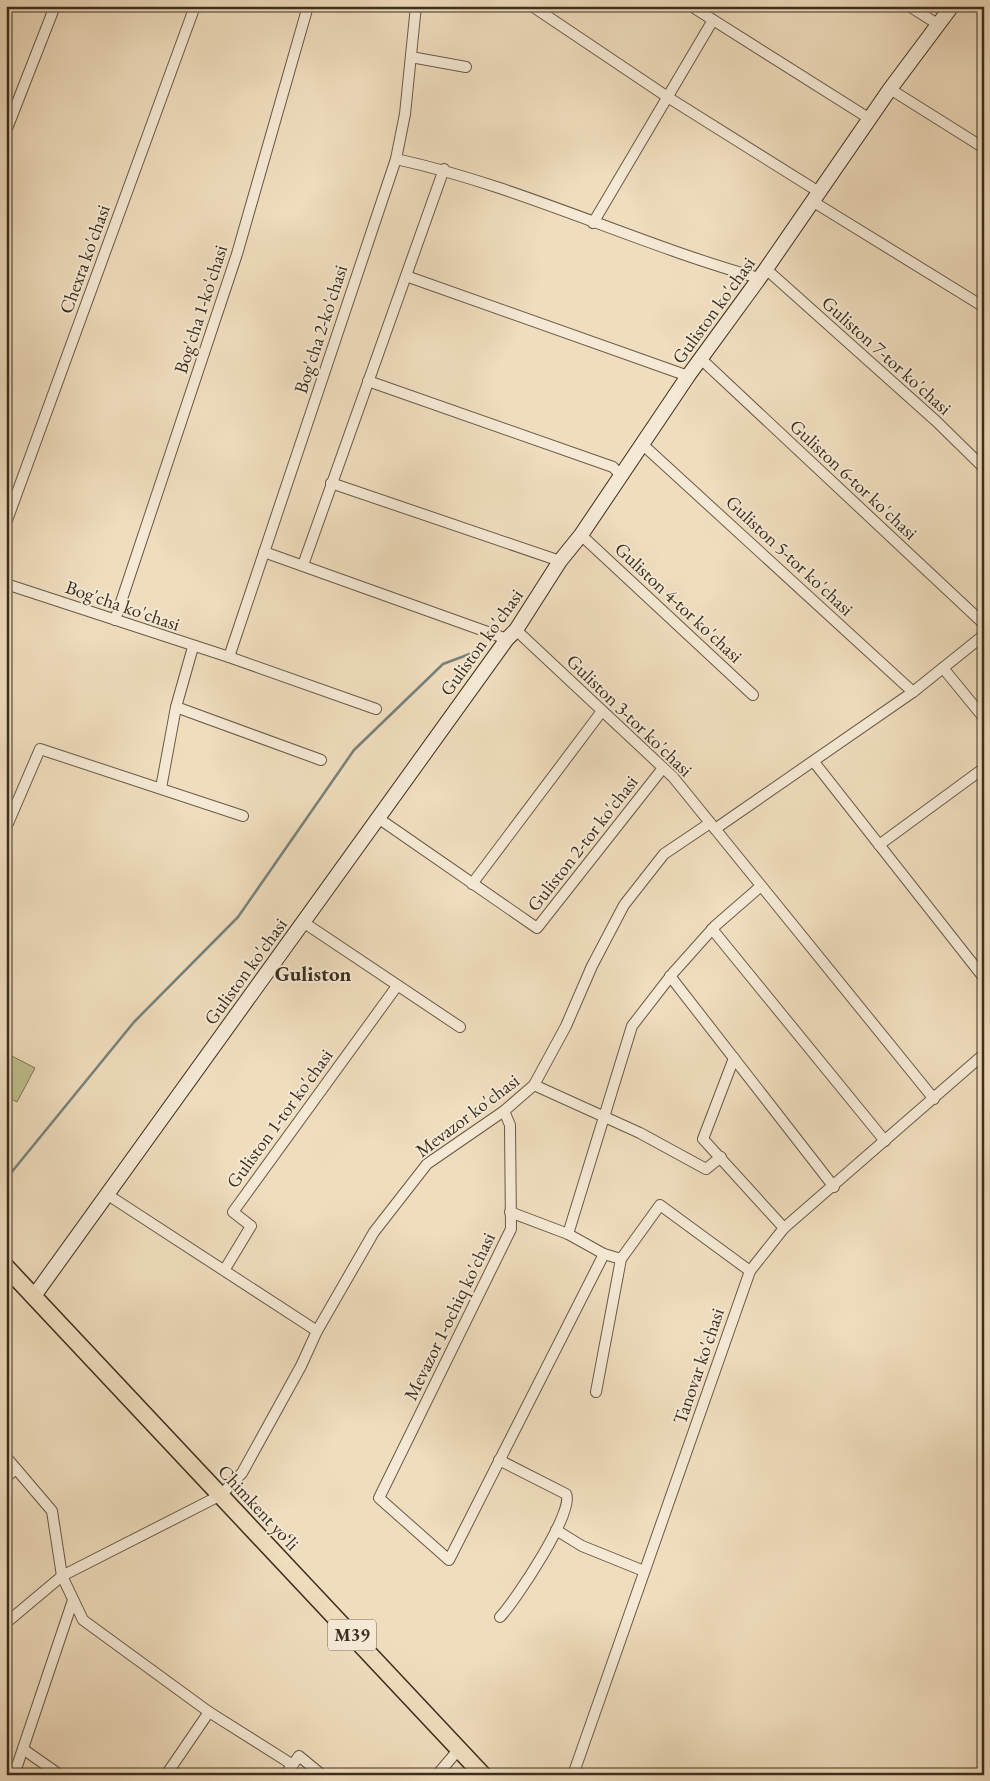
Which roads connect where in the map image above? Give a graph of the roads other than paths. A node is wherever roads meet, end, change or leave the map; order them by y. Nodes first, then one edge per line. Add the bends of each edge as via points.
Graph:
1 (55, 6) edge
2 (195, 6) edge
3 (308, 6) edge
4 (416, 6) edge
5 (532, 6) edge
6 (691, 6) edge
7 (908, 6) edge
8 (952, 6) edge
9 (713, 20) junction
10 (939, 25) junction
11 (411, 56) junction
12 (466, 66) dead end
13 (890, 89) junction
14 (669, 98) junction
15 (870, 119) junction
16 (6, 131) edge
17 (984, 148) edge
18 (396, 159) junction
19 (444, 169) junction
20 (816, 197) junction
21 (593, 223) junction
22 (762, 274) junction
23 (406, 276) junction
24 (984, 307) edge
25 (701, 359) junction
26 (688, 376) junction
27 (368, 381) junction
28 (642, 444) junction
29 (984, 468) edge
30 (621, 476) junction
31 (332, 483) junction
32 (6, 523) edge
33 (581, 535) junction
34 (264, 552) junction
35 (560, 561) junction
36 (303, 565) junction
37 (6, 584) edge
38 (115, 620) junction
39 (984, 624) edge
40 (512, 634) junction
41 (984, 635) edge
42 (193, 647) junction
43 (229, 657) junction
44 (943, 668) junction
45 (913, 692) junction
46 (753, 695) dead end
47 (176, 707) junction
48 (376, 709) dead end
49 (602, 712) junction
50 (984, 718) edge
51 (321, 760) dead end
52 (814, 762) junction
53 (663, 768) junction
54 (984, 768) edge
55 (161, 788) junction
56 (243, 816) dead end
57 (378, 818) junction
58 (712, 826) junction
59 (6, 828) edge
60 (879, 845) junction
61 (472, 884) junction
62 (761, 886) junction
63 (303, 922) junction
64 (712, 929) junction
65 (670, 976) junction
66 (984, 978) edge
67 (397, 986) junction
68 (460, 1027) dead end
69 (984, 1054) edge
70 (734, 1058) junction
71 (534, 1085) junction
72 (934, 1099) junction
73 (504, 1111) junction
74 (603, 1116) junction
75 (885, 1141) junction
76 (721, 1157) junction
77 (834, 1187) junction
78 (108, 1195) junction
79 (510, 1212) junction
80 (784, 1228) junction
81 (568, 1234) junction
82 (604, 1254) junction
83 (621, 1259) junction
84 (6, 1267) edge
85 (225, 1269) junction
86 (750, 1271) junction
87 (34, 1296) junction
88 (317, 1331) junction
89 (596, 1392) dead end
90 (6, 1457) edge
91 (499, 1460) junction
92 (16, 1469) junction
93 (6, 1477) edge
94 (221, 1495) junction
95 (556, 1530) junction
96 (644, 1572) junction
97 (62, 1576) junction
98 (73, 1600) junction
99 (500, 1617) dead end
100 (6, 1623) edge
101 (209, 1712) junction
102 (23, 1749) junction
103 (459, 1749) junction
104 (292, 1765) junction
105 (14, 1775) edge
106 (60, 1775) edge
107 (166, 1775) edge
108 (285, 1775) edge
109 (322, 1775) edge
110 (437, 1775) edge
111 (483, 1775) edge
112 (572, 1775) edge

1 - 16 street
2 - 32 street, Chexra ko'chasi
3 - 38 street, Bog'cha 1-ko'chasi via 237,254
4 - 11 street, Bog'cha 2-ko'chasi
5 - 14 street
6 - 9 street
7 - 10 street
8 - 10 main road, Guliston ko'chasi
9 - 14 street
9 - 15 street
10 - 13 main road, Guliston ko'chasi
11 - 12 street
11 - 18 street, Bog'cha 2-ko'chasi
13 - 15 main road, Guliston ko'chasi
13 - 17 street
14 - 20 street
14 - 21 street
15 - 20 main road, Guliston ko'chasi
18 - 19 street
18 - 34 street, Bog'cha 2-ko'chasi
19 - 21 street
19 - 23 street
20 - 22 main road, Guliston ko'chasi
20 - 24 street
21 - 22 street
22 - 25 main road, Guliston ko'chasi
22 - 29 street, Guliston 7-tor ko'chasi via 936,421
23 - 26 street
23 - 27 street
25 - 26 main road, Guliston ko'chasi
25 - 39 street, Guliston 6-tor ko'chasi
26 - 28 main road, Guliston ko'chasi
27 - 30 street via 613,467
27 - 31 street
28 - 30 main road, Guliston ko'chasi
28 - 45 street, Guliston 5-tor ko'chasi
30 - 33 main road, Guliston ko'chasi
31 - 35 street
31 - 36 street
33 - 35 main road, Guliston ko'chasi
33 - 46 street, Guliston 4-tor ko'chasi
34 - 36 street
34 - 43 street, Bog'cha 2-ko'chasi
35 - 40 main road, Guliston ko'chasi
36 - 40 street
37 - 38 street, Bog'cha ko'chasi
38 - 42 street, Bog'cha ko'chasi
40 - 49 street, Guliston 3-tor ko'chasi
40 - 57 main road, Guliston ko'chasi
41 - 44 street, Mevazor ko'chasi
42 - 43 street, Bog'cha ko'chasi
42 - 47 street
43 - 48 street, Bog'cha ko'chasi
44 - 45 street, Mevazor ko'chasi
44 - 50 street
45 - 52 street, Mevazor ko'chasi
47 - 51 street
47 - 55 street
49 - 53 street, Guliston 3-tor ko'chasi
49 - 61 street
52 - 58 street, Mevazor ko'chasi
52 - 60 street
53 - 58 street, Guliston 3-tor ko'chasi
53 - 61 street, Guliston 2-tor ko'chasi via 537,928
54 - 60 street
55 - 56 street
55 - 59 street via 40,748
57 - 61 street, Guliston 2-tor ko'chasi
57 - 63 main road, Guliston ko'chasi
58 - 62 street, Guliston 3-tor ko'chasi
58 - 71 street, Mevazor ko'chasi via 664,854 624,904
60 - 66 street
62 - 64 street
62 - 72 street, Guliston 3-tor ko'chasi
63 - 67 street
63 - 78 main road, Guliston ko'chasi
64 - 65 street
64 - 75 street
65 - 70 street
65 - 74 street via 632,1026
67 - 68 street
67 - 85 street, Guliston 1-tor ko'chasi via 233,1212 251,1226
69 - 72 street, Tanovar ko'chasi
70 - 76 street via 703,1140
70 - 77 street
71 - 73 street, Mevazor ko'chasi
71 - 74 street
72 - 75 street, Tanovar ko'chasi
73 - 79 street, Mevazor 1-ochiq ko'chasi via 510,1125
73 - 88 street, Mevazor ko'chasi via 427,1164 374,1232
74 - 76 street via 706,1169
74 - 81 street
75 - 77 street, Tanovar ko'chasi
76 - 80 street
77 - 80 street, Tanovar ko'chasi
78 - 85 street
78 - 87 main road, Guliston ko'chasi
79 - 81 street
79 - 91 street, Mevazor 1-ochiq ko'chasi via 511,1229 378,1498 448,1560
80 - 86 street, Tanovar ko'chasi
81 - 82 street
82 - 83 street
82 - 91 street
83 - 86 street via 660,1205
83 - 89 street
84 - 87 highway, Chimkent yo‘li / M39
85 - 88 street
86 - 96 street, Tanovar ko'chasi
87 - 94 highway, Chimkent yo‘li / M39
88 - 94 street, Mevazor ko'chasi via 242,1472
90 - 92 street
91 - 95 street via 566,1494 568,1503
92 - 93 street
92 - 97 street via 52,1510
94 - 97 street
94 - 103 highway, Chimkent yo‘li / M39
95 - 96 street via 582,1546
95 - 99 street via 511,1606
96 - 112 street, Tanovar ko'chasi
97 - 98 street
97 - 100 street
98 - 101 street via 83,1620
98 - 102 street
101 - 104 street
101 - 107 street
102 - 105 street
102 - 106 street
103 - 110 street
103 - 111 highway, Chimkent yo‘li / M39
104 - 108 street
104 - 109 street via 299,1756

